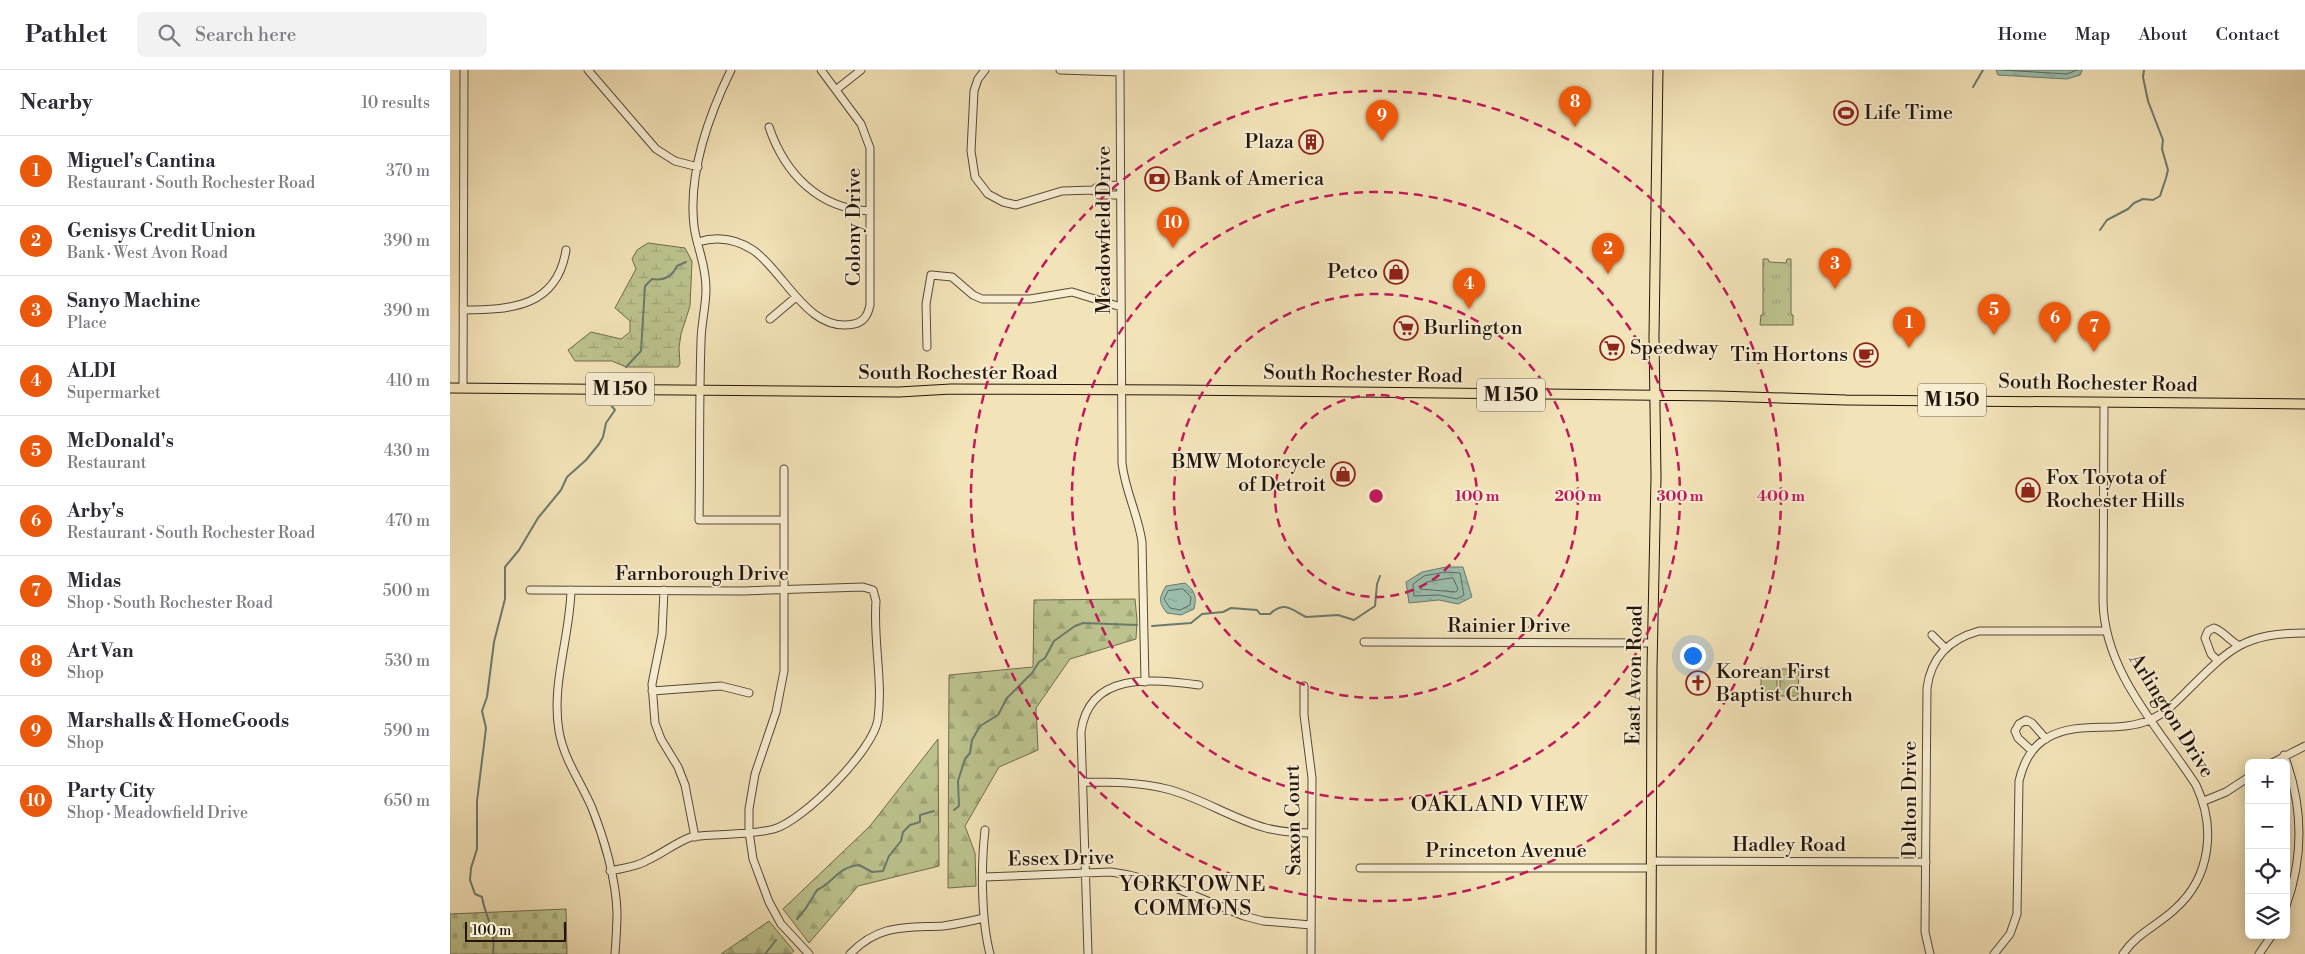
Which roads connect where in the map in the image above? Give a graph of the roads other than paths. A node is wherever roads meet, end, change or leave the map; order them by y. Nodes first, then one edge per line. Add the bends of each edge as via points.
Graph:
1 (464, 70) edge
2 (588, 70) edge
3 (732, 70) edge
4 (821, 70) edge
5 (861, 70) edge
6 (986, 70) edge
7 (1060, 70) edge
8 (1658, 70) edge
9 (1120, 71) edge
10 (836, 89) junction
11 (769, 127) dead end
12 (698, 167) junction
13 (1120, 185) junction
14 (1094, 190) junction
15 (1120, 195) junction
16 (870, 211) junction
17 (698, 242) junction
18 (566, 250) dead end
19 (796, 297) junction
20 (1121, 307) junction
21 (463, 310) junction
22 (770, 319) dead end
23 (927, 347) dead end
24 (450, 388) edge
25 (463, 388) junction
26 (699, 389) junction
27 (1121, 390) junction
28 (1655, 396) junction
29 (2104, 402) junction
30 (2305, 404) edge
31 (784, 469) dead end
32 (782, 520) junction
33 (530, 590) dead end
34 (571, 590) junction
35 (664, 590) junction
36 (782, 590) junction
37 (2105, 631) junction
38 (2305, 634) edge
39 (1932, 635) dead end
40 (1364, 642) dead end
41 (1653, 643) junction
42 (2238, 645) junction
43 (1945, 648) junction
44 (2218, 661) junction
45 (1146, 682) junction
46 (1199, 685) dead end
47 (1304, 686) dead end
48 (652, 691) junction
49 (749, 693) dead end
50 (2152, 720) junction
51 (2046, 738) junction
52 (2305, 746) edge
53 (2032, 752) junction
54 (2284, 755) junction
55 (2278, 759) edge
56 (2245, 780) edge
57 (1083, 782) junction
58 (2204, 801) junction
59 (986, 830) dead end
60 (749, 832) junction
61 (1311, 833) junction
62 (695, 837) junction
63 (1926, 862) junction
64 (1652, 865) junction
65 (1360, 868) dead end
66 (610, 871) junction
67 (1087, 873) junction
68 (984, 877) junction
69 (2290, 894) edge
70 (984, 918) junction
71 (1311, 925) junction
72 (2269, 939) edge
73 (615, 954) edge
74 (809, 954) edge
75 (850, 954) edge
76 (990, 954) edge
77 (1088, 954) edge
78 (1311, 954) edge
79 (1651, 954) edge
80 (1930, 954) edge
81 (1994, 954) edge
82 (2122, 954) edge
83 (2259, 954) edge

1 - 21 street
2 - 12 street via 656,149 675,161
3 - 12 street via 710,118
4 - 10 street, Colony Drive
5 - 10 street
6 - 14 street via 976,84 972,105 973,168 982,189 994,198 1016,205 1062,191
7 - 9 street
8 - 28 main road, East Avon Road
9 - 13 street, Meadowfield Drive
10 - 16 street, Colony Drive via 861,124 868,142
11 - 16 street via 783,156 818,196 845,209
12 - 17 street via 693,215
13 - 14 street via 1099,186
13 - 15 street, Meadowfield Drive
14 - 15 street via 1100,195
15 - 20 street, Meadowfield Drive
16 - 19 street, Colony Drive via 870,305 866,318 852,325 832,322 814,314
17 - 19 street, Colony Drive via 716,238 747,247 767,262
17 - 26 street via 705,265 706,284
18 - 21 street via 557,278 533,300 502,310
19 - 22 street
20 - 23 street via 1072,292 1030,299 982,299 952,277 931,275 926,304
20 - 27 street, Meadowfield Drive
21 - 25 street
24 - 25 main road, South Rochester Road / M 150
25 - 26 main road, South Rochester Road / M 150
26 - 27 main road, South Rochester Road / M 150 via 900,392 951,389
26 - 32 street via 699,520
27 - 28 main road, South Rochester Road / M 150
27 - 45 street, Meadowfield Drive via 1123,475 1142,542
28 - 29 main road, South Rochester Road / M 150
28 - 41 main road, East Avon Road
29 - 30 main road, South Rochester Road / M 150
29 - 37 street, Arlington Drive
31 - 32 street
32 - 36 street
33 - 34 street, Farnborough Drive
34 - 35 street, Farnborough Drive
34 - 66 street via 571,613 561,667 559,730 568,761 597,822
35 - 36 street, Farnborough Drive
35 - 48 street via 662,634
36 - 60 street via 784,659 781,691 755,774
36 - 60 street, Farnborough Drive via 863,587 874,590 878,722 858,758 796,818 775,828
37 - 43 street, Dalton Drive via 1979,632 1965,635
37 - 50 street, Arlington Drive via 2119,669
38 - 42 street via 2283,632
39 - 43 street
40 - 41 street, Rainier Drive
41 - 64 main road, East Avon Road
42 - 44 street
42 - 44 street via 2220,630 2208,631 2204,638 2207,647
43 - 63 street, Dalton Drive via 1933,666 1927,688
44 - 50 street via 2171,707
45 - 46 street
45 - 57 street via 1115,685 1104,690 1086,710 1081,732
47 - 61 street, Saxon Court via 1304,715 1312,778
48 - 49 street via 721,686
48 - 62 street via 655,723 685,785
50 - 51 street via 2112,729 2068,730
50 - 58 street, Arlington Drive
51 - 53 street
51 - 53 street via 2026,720 2018,724 2015,731 2018,738
52 - 54 street
53 - 81 street via 2019,781 2017,914 2010,934
54 - 55 street
54 - 69 street via 2293,782 2300,825 2300,852
56 - 58 street
57 - 61 street via 1121,782 1167,789 1264,828
57 - 67 street
58 - 82 street, Arlington Drive via 2209,838 2199,877 2182,903 2139,934
59 - 68 street
60 - 62 street
60 - 74 street via 753,859 768,902 781,924
61 - 71 street, Saxon Court
62 - 66 street via 680,841 635,866
63 - 64 street, Hadley Road
63 - 80 street, Dalton Drive via 1925,932
64 - 65 street, Princeton Avenue
64 - 79 main road, East Avon Road
66 - 73 street via 617,911
67 - 68 street, Essex Drive
67 - 71 street, Essex Drive via 1111,872 1144,878 1244,916 1277,923
67 - 77 street
68 - 70 street
70 - 75 street via 882,931
70 - 76 street
71 - 78 street, Saxon Court
72 - 83 street

